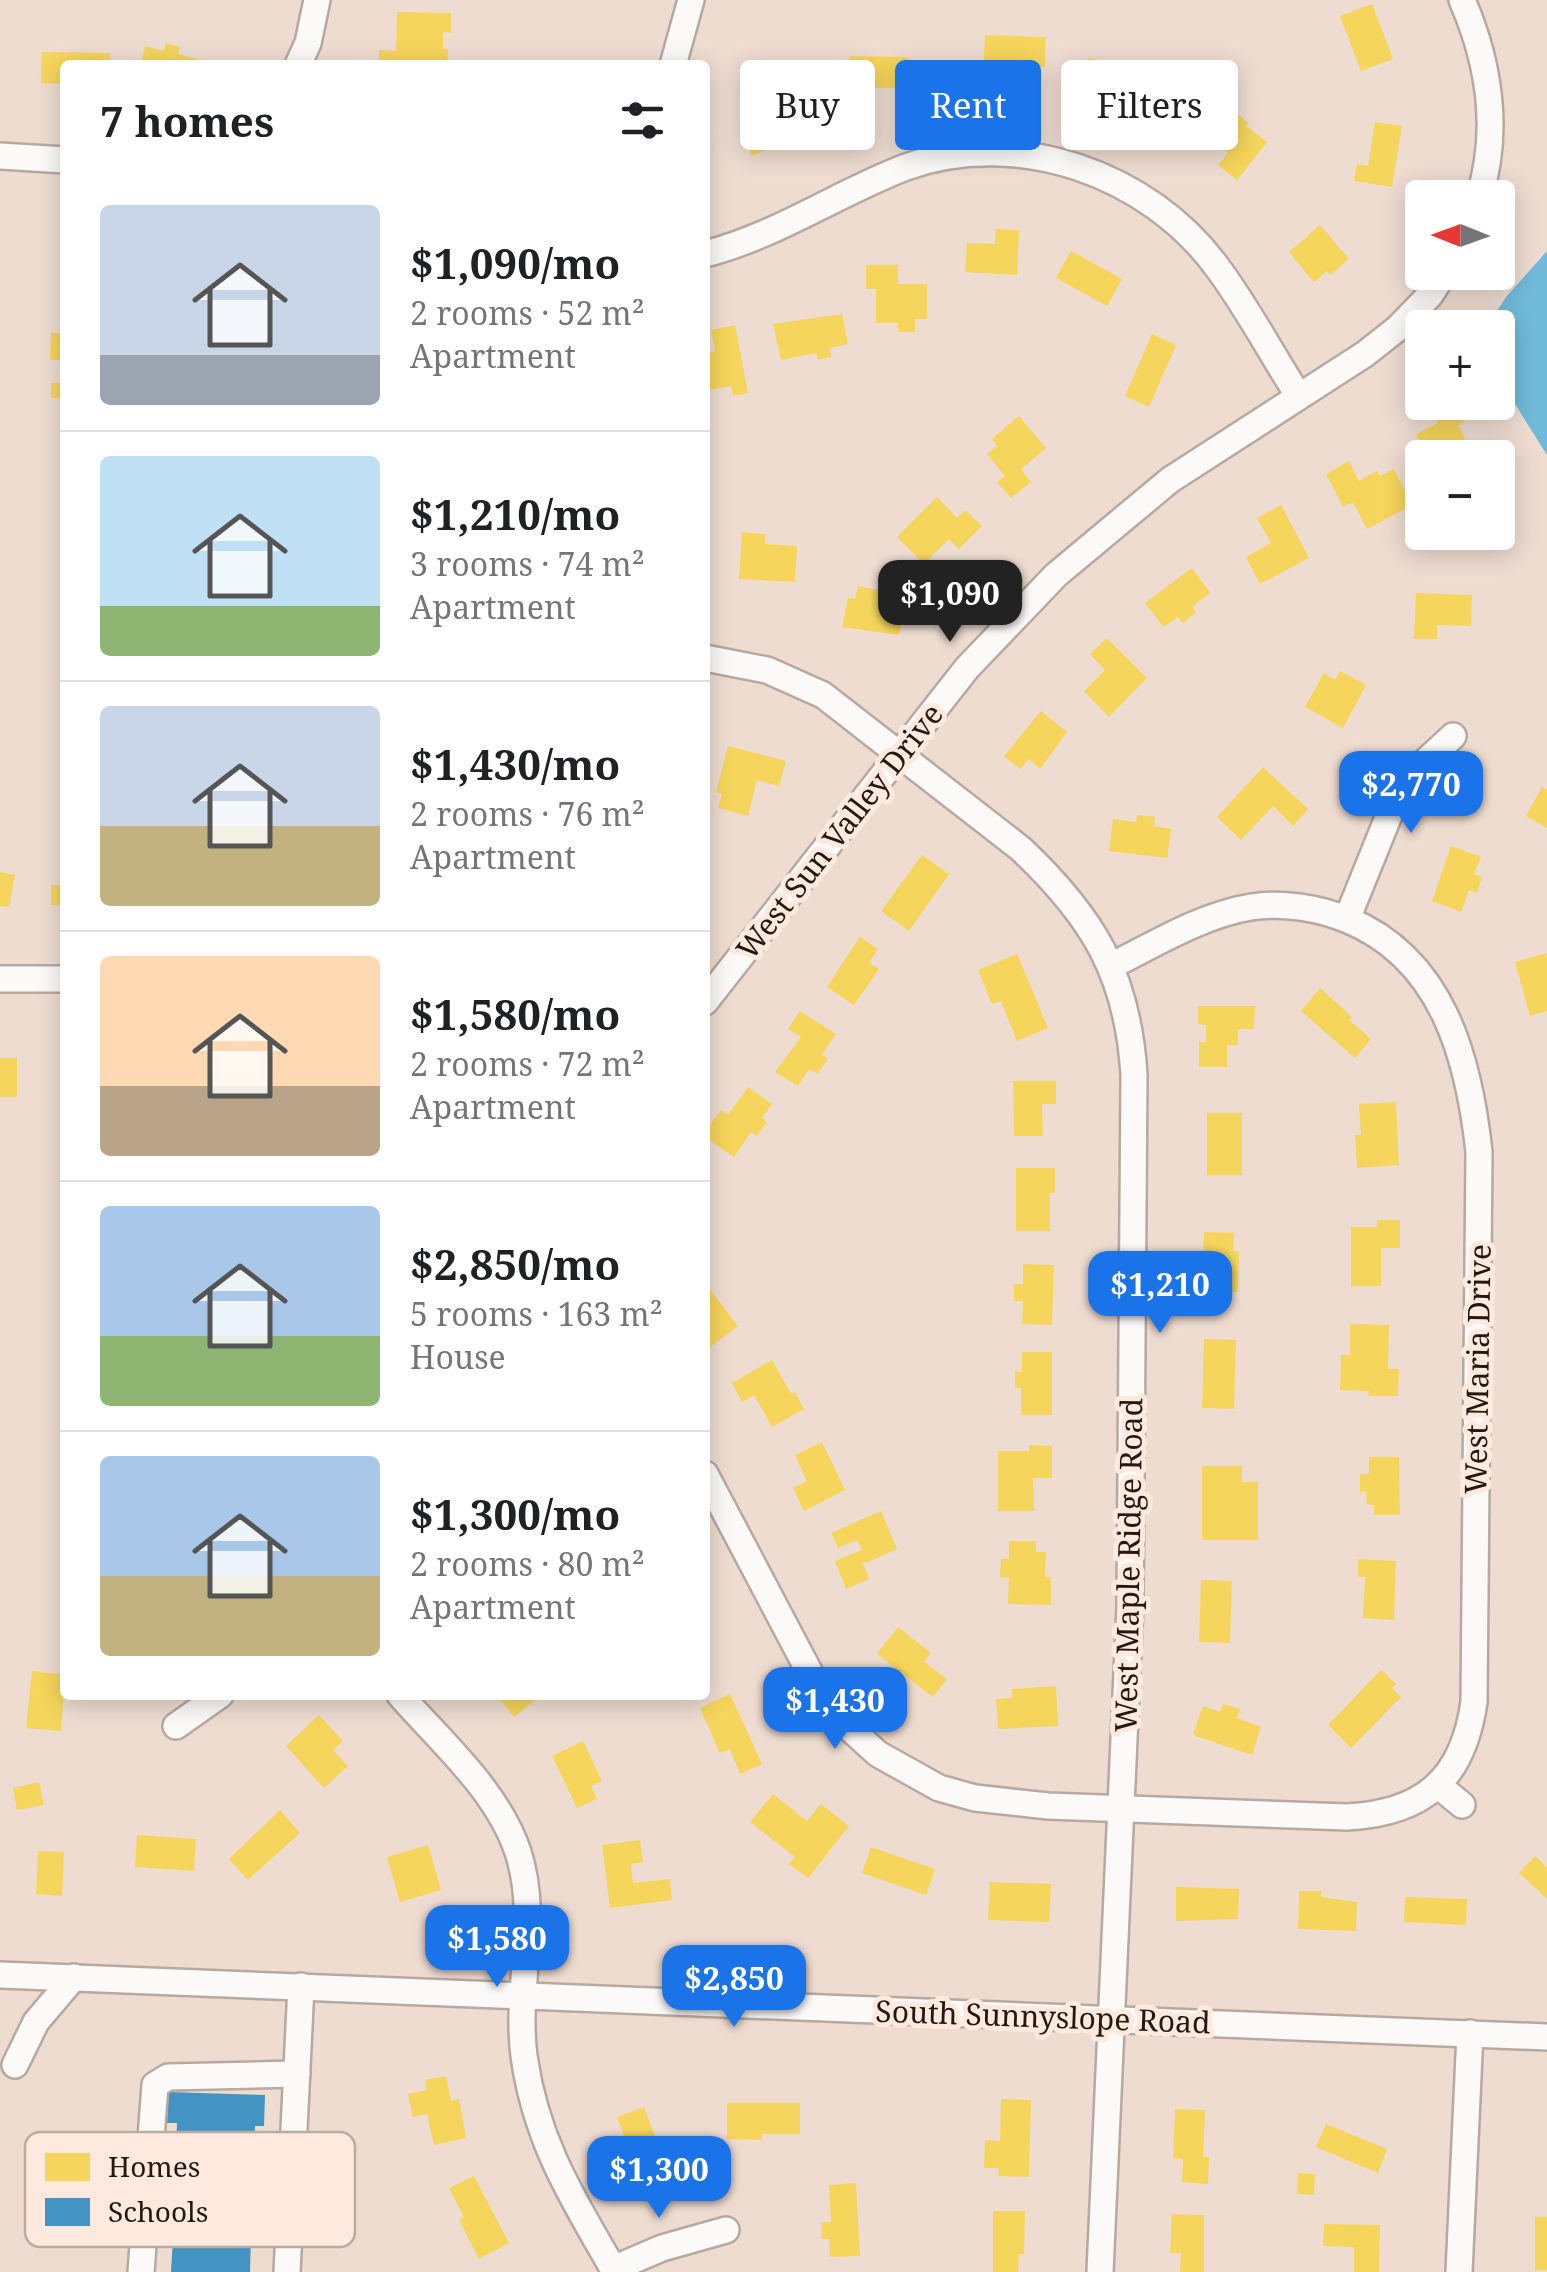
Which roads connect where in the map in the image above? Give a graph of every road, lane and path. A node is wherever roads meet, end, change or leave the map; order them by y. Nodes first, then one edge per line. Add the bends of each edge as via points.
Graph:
1 (318, 0) edge
2 (692, 0) edge
3 (1462, 0) edge
4 (300, 60) edge
5 (674, 60) edge
6 (0, 156) edge
7 (60, 160) edge
8 (1482, 180) edge
9 (710, 252) edge
10 (1433, 290) edge
11 (1298, 395) junction
12 (710, 659) edge
13 (1453, 736) dead end
14 (900, 753) junction
15 (1347, 920) junction
16 (1111, 966) junction
17 (0, 979) edge
18 (60, 980) edge
19 (710, 996) edge
20 (710, 1483) edge
21 (213, 1700) edge
22 (404, 1700) edge
23 (176, 1726) dead end
24 (1438, 1786) junction
25 (1462, 1806) dead end
26 (1122, 1808) junction
27 (0, 1975) edge
28 (74, 1977) junction
29 (301, 1986) junction
30 (524, 1994) junction
31 (1112, 2019) junction
32 (1470, 2034) junction
33 (1547, 2037) edge
34 (15, 2065) dead end
35 (296, 2074) junction
36 (151, 2132) edge
37 (293, 2132) edge
38 (726, 2230) dead end
39 (143, 2247) edge
40 (288, 2247) edge
41 (614, 2271) edge
42 (141, 2272) edge
43 (287, 2272) edge
44 (1100, 2272) edge
45 (1459, 2272) edge

1 - 4 street
2 - 5 street
3 - 8 street via 1490,96
6 - 7 street
9 - 11 street via 939,158 997,153 1062,162 1122,185 1196,242
10 - 11 street, West Sun Valley Drive via 1365,354
11 - 14 street, West Sun Valley Drive via 1170,480 1056,575 967,668
12 - 14 street, West Maple Ridge Road via 805,686
13 - 15 street via 1396,798
14 - 16 street, West Maple Ridge Road via 1050,876
14 - 19 street, West Sun Valley Drive
15 - 16 street, West Maria Drive via 1328,911 1252,906
15 - 24 street, West Maria Drive via 1385,939 1439,998 1474,1104 1474,1702 1465,1746
16 - 26 street, West Maple Ridge Road via 1126,1008 1134,1075
17 - 18 street
20 - 26 street, West Maria Drive via 821,1694 878,1754 939,1788 974,1798
21 - 23 street
22 - 30 street via 481,1786 509,1831 527,1891
24 - 25 street
24 - 26 street, West Maria Drive via 1399,1809 1371,1816
26 - 31 street, West Maple Ridge Road
27 - 28 street, South Sunnyslope Road
28 - 29 street, South Sunnyslope Road
28 - 34 street via 36,2022
29 - 30 street, South Sunnyslope Road
29 - 35 street
30 - 31 street, South Sunnyslope Road
30 - 41 street via 524,2055 543,2138
31 - 32 street, South Sunnyslope Road
31 - 44 street, West Maple Ridge Road
32 - 33 street, South Sunnyslope Road
32 - 45 street
35 - 36 street via 168,2077 155,2085
35 - 37 street
38 - 41 street via 662,2248
39 - 42 street
40 - 43 street

